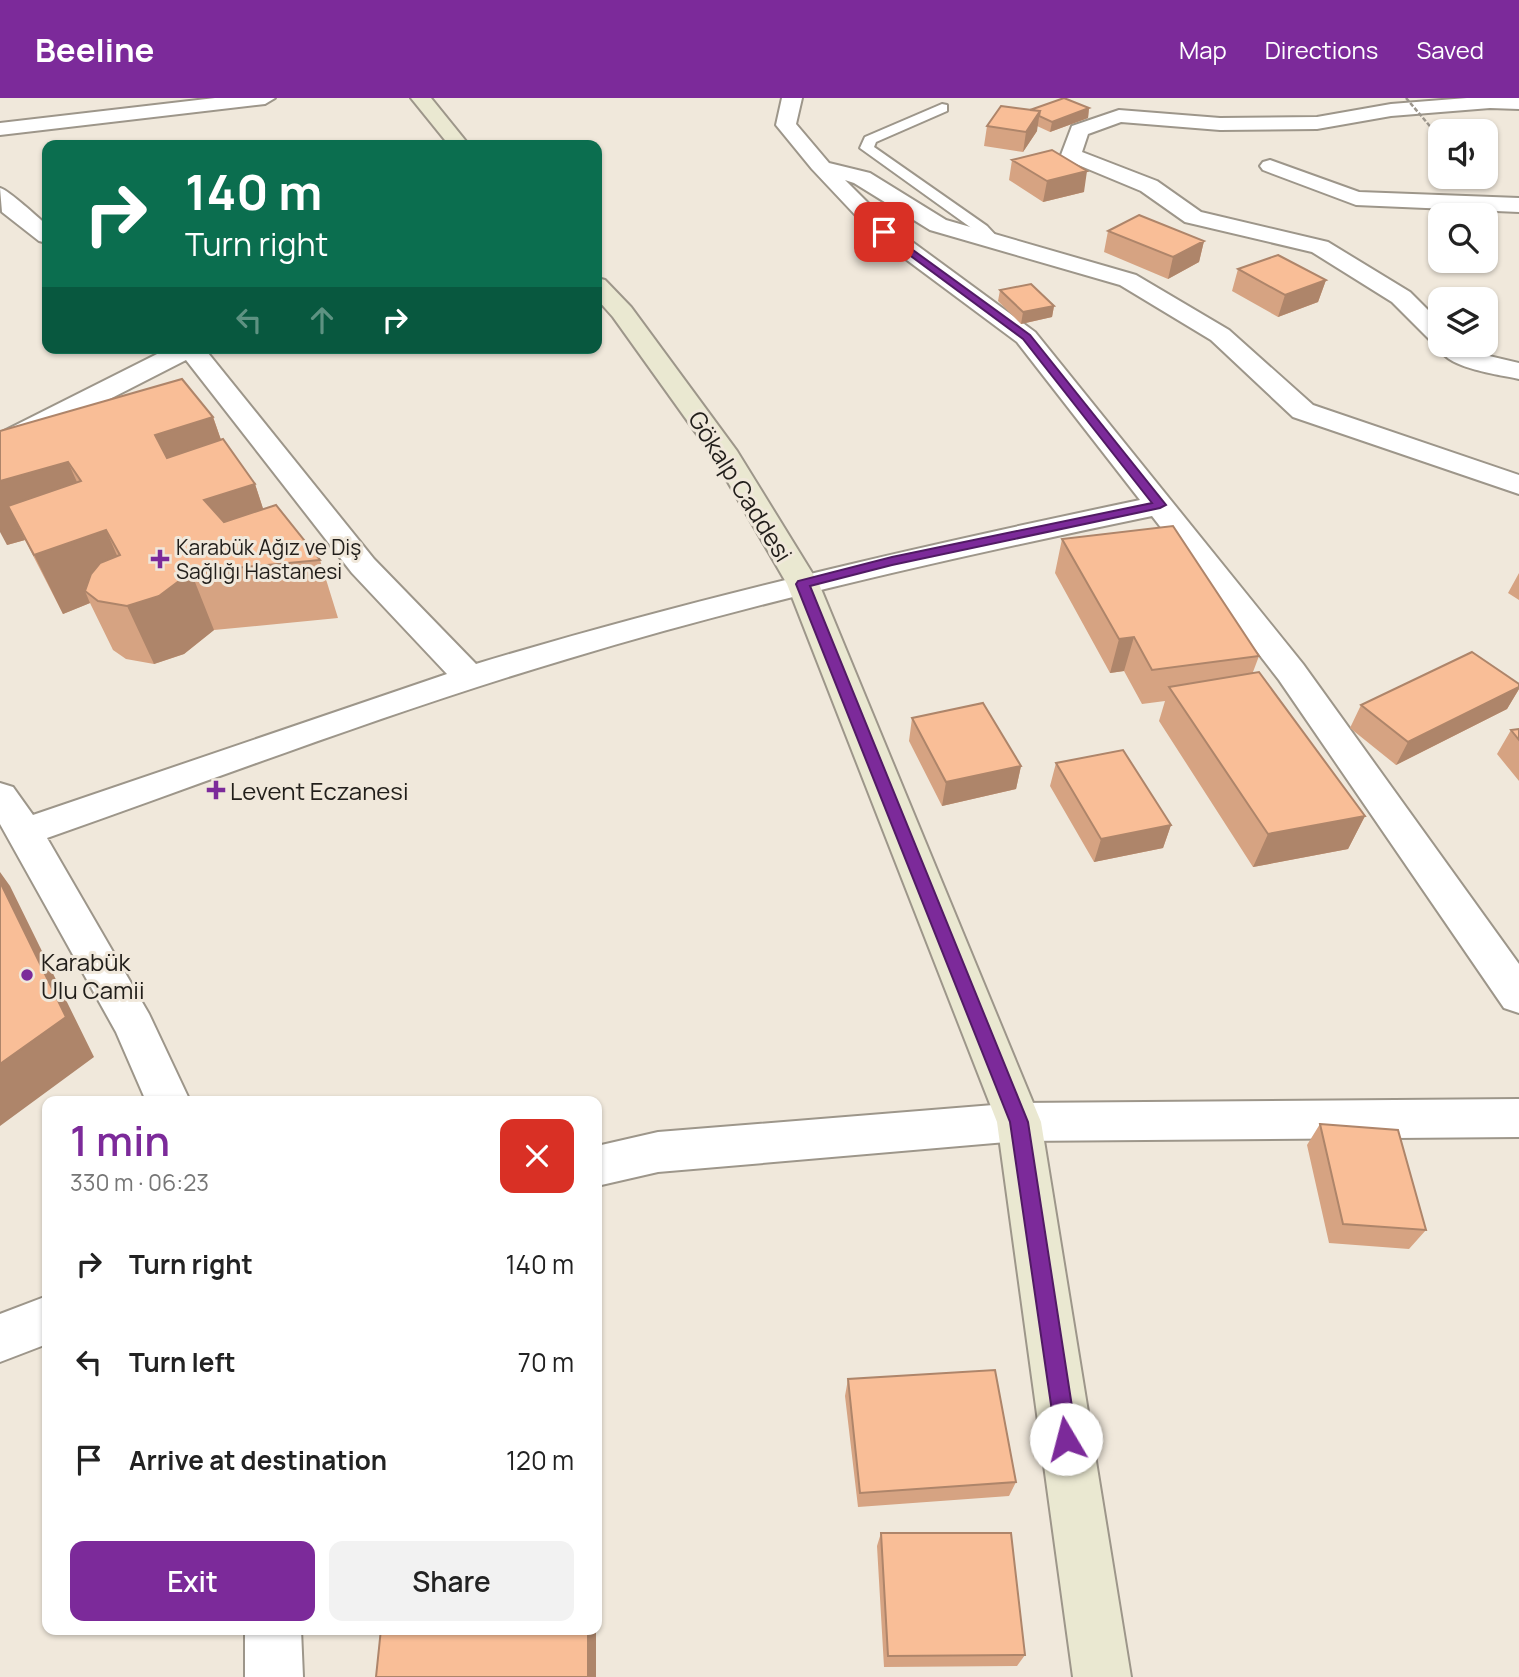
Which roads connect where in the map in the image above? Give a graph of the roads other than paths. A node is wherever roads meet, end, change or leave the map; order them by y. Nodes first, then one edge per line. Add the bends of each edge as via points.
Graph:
1 (265, 98) edge
2 (421, 98) edge
3 (792, 98) edge
4 (1519, 103) edge
5 (942, 108) dead end
6 (0, 129) edge
7 (455, 140) edge
8 (819, 165) junction
9 (1270, 166) dead end
10 (0, 195) edge
11 (1519, 205) edge
12 (42, 232) edge
13 (993, 241) junction
14 (602, 290) edge
15 (1428, 324) edge
16 (178, 354) edge
17 (195, 354) edge
18 (1462, 357) edge
19 (1519, 371) edge
20 (0, 444) edge
21 (1519, 485) edge
22 (1160, 505) junction
23 (803, 584) junction
24 (470, 678) junction
25 (0, 796) edge
26 (25, 832) junction
27 (1519, 996) edge
28 (166, 1096) edge
29 (1519, 1118) edge
30 (1019, 1122) junction
31 (602, 1165) edge
32 (42, 1322) edge
33 (0, 1338) edge
34 (273, 1635) edge
35 (274, 1677) edge
36 (1102, 1677) edge

1 - 6 street
2 - 7 street
3 - 8 street via 786,125
4 - 15 street via 1391,110 1317,123 1220,124 1119,116 1079,130 1071,155 1149,186 1192,217 1320,247 1401,297
5 - 13 lane via 870,140 867,148
8 - 13 street via 862,178 938,225
8 - 22 street via 884,232 1026,337
9 - 11 street via 1356,198
10 - 12 street
13 - 21 street via 1128,280 1220,335 1303,411
14 - 23 street, Gökalp Caddesi via 727,457
16 - 20 street
17 - 24 street via 363,566
18 - 19 street
22 - 23 street
22 - 27 street via 1291,672
23 - 24 street
23 - 30 street, Gökalp Caddesi
24 - 26 street
25 - 26 street
26 - 28 street via 134,1026
29 - 30 street
30 - 31 street via 657,1153
30 - 36 street, Gökalp Caddesi
32 - 33 street
34 - 35 street

